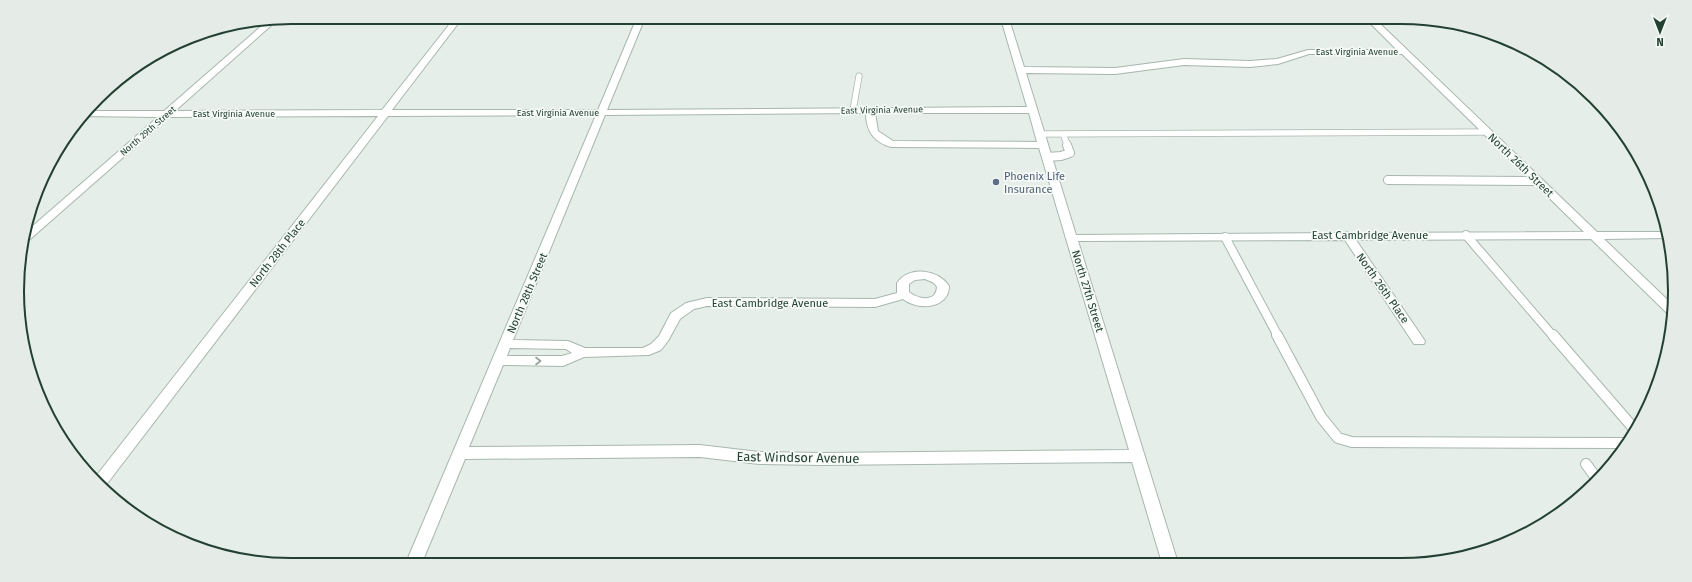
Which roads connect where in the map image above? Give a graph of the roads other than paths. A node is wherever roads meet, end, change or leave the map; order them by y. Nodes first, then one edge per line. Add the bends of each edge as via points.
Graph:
1 (454, 24) edge
2 (638, 24) edge
3 (1007, 24) edge
4 (1375, 24) edge
5 (267, 25) edge
6 (1175, 52) dead end
7 (1404, 52) junction
8 (1184, 62) junction
9 (1264, 63) junction
10 (1021, 70) junction
11 (1274, 70) dead end
12 (859, 76) dead end
13 (853, 110) junction
14 (870, 110) junction
15 (1033, 110) junction
16 (602, 113) junction
17 (91, 114) edge
18 (167, 114) junction
19 (384, 114) junction
20 (1487, 132) junction
21 (1040, 134) junction
22 (1063, 134) junction
23 (1044, 145) junction
24 (1047, 157) junction
25 (1388, 180) dead end
26 (1538, 181) junction
27 (30, 233) edge
28 (1346, 235) junction
29 (1466, 235) junction
30 (1593, 235) junction
31 (1662, 235) edge
32 (1225, 237) junction
33 (1073, 238) junction
34 (905, 295) dead end
35 (1667, 306) edge
36 (1419, 341) dead end
37 (506, 344) junction
38 (583, 352) junction
39 (498, 360) junction
40 (1631, 425) edge
41 (1620, 443) edge
42 (460, 453) junction
43 (1137, 456) junction
44 (1586, 464) dead end
45 (1595, 475) edge
46 (102, 480) edge
47 (416, 558) edge
48 (1168, 558) edge

1 - 19 street, North 28th Place
2 - 16 street, North 28th Street
3 - 10 street, North 27th Street
4 - 7 street, North 26th Street
5 - 18 street, North 29th Street
6 - 8 street
7 - 9 street, East Virginia Avenue via 1308,52
7 - 20 street, North 26th Street
8 - 9 street, East Virginia Avenue
8 - 10 street, East Virginia Avenue via 1115,71
9 - 11 street
10 - 15 street, North 27th Street
12 - 13 lane
13 - 14 street, East Virginia Avenue
13 - 16 street, East Virginia Avenue
14 - 15 street, East Virginia Avenue
14 - 23 street via 872,129 878,139 890,144
15 - 21 street, North 27th Street
16 - 19 street, East Virginia Avenue
16 - 37 street, North 28th Street
17 - 18 street, East Virginia Avenue
18 - 19 street, East Virginia Avenue
18 - 27 street, North 29th Street
19 - 46 street, North 28th Place
20 - 22 lane
20 - 26 street, North 26th Street
21 - 22 lane
21 - 23 street, North 27th Street
22 - 24 lane via 1070,153
23 - 24 street, North 27th Street
24 - 33 street, North 27th Street
25 - 26 lane
26 - 30 street, North 26th Street
28 - 29 street, East Cambridge Avenue
28 - 32 street, East Cambridge Avenue
28 - 36 street, North 26th Place
29 - 30 street, East Cambridge Avenue
29 - 40 lane
30 - 31 street, East Cambridge Avenue
30 - 35 street, North 26th Street
32 - 33 street, East Cambridge Avenue
32 - 41 lane via 1321,417 1338,438 1352,442
33 - 43 street, North 27th Street
34 - 38 street, East Cambridge Avenue via 875,303 707,302 690,306 675,316 664,338 644,352
37 - 38 street, East Cambridge Avenue via 568,345
37 - 39 street, North 28th Street
39 -> 38 street, East Cambridge Avenue via 563,361
39 - 42 street, North 28th Street
42 - 43 street, East Windsor Avenue via 692,451 759,458 821,459
42 - 47 street, North 28th Street
43 - 48 street, North 27th Street
44 - 45 lane

